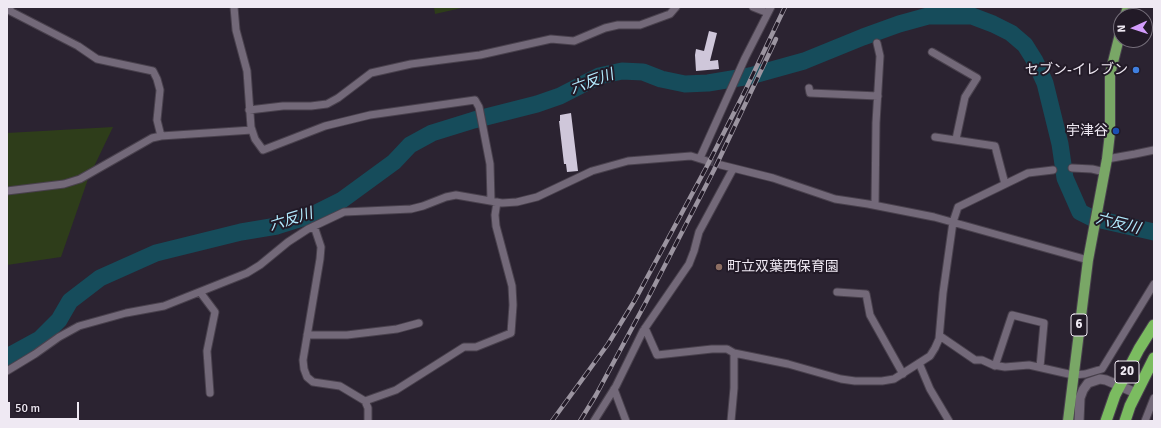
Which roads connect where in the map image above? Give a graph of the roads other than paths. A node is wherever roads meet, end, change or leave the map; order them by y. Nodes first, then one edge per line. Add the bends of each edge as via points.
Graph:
1 (10, 7) edge
2 (234, 7) edge
3 (676, 7) edge
4 (753, 7) edge
5 (769, 10) edge
6 (877, 43) dead end
7 (1116, 48) edge
8 (932, 52) dead end
9 (808, 88) dead end
10 (878, 96) junction
11 (249, 110) junction
12 (252, 130) junction
13 (160, 136) junction
14 (935, 137) dead end
15 (956, 139) junction
16 (1154, 150) edge
17 (700, 158) junction
18 (1107, 159) junction
19 (707, 160) tunnel mouth
20 (721, 165) tunnel mouth
21 (733, 168) junction
22 (1072, 168) dead end
23 (1053, 170) dead end
24 (1105, 172) junction
25 (1005, 184) junction
26 (7, 191) edge
27 (494, 202) junction
28 (874, 205) junction
29 (953, 222) junction
30 (314, 226) junction
31 (1088, 260) junction
32 (1154, 284) edge
33 (200, 292) junction
34 (838, 292) dead end
35 (419, 323) dead end
36 (1154, 325) edge
37 (645, 328) junction
38 (307, 335) junction
39 (940, 336) junction
40 (734, 353) junction
41 (1154, 358) edge
42 (919, 363) junction
43 (995, 366) junction
44 (1040, 367) junction
45 (7, 371) edge
46 (903, 374) junction
47 (1073, 375) junction
48 (1120, 386) junction
49 (614, 389) junction
50 (210, 393) dead end
51 (1136, 393) junction
52 (1154, 398) edge
53 (365, 401) junction
54 (368, 421) edge
55 (594, 421) edge
56 (626, 421) edge
57 (731, 421) edge
58 (949, 421) edge
59 (1068, 421) edge
60 (1079, 421) edge
61 (1106, 421) edge
62 (1124, 421) edge
63 (1145, 421) edge

1 - 13 street via 10,11 78,46 97,59 152,71 160,90 157,120
2 - 11 street via 236,30 246,71
3 - 11 street via 670,14 640,25 618,25 574,41 551,39 480,55 411,64 370,74 327,104
4 - 5 street
5 - 17 street
6 - 10 street via 880,56
7 - 18 main road, 6 via 1110,74 1110,133
8 - 15 street via 976,78 965,97
9 - 10 street via 810,94
10 - 28 street
11 - 12 street
12 - 13 street
12 - 27 street via 263,150 325,126 370,115 475,100 484,127
13 - 26 street via 152,138 80,179 64,184
14 - 15 street
15 - 25 street via 995,146
16 - 18 street
17 - 19 street
17 - 27 street via 691,156 628,161 592,171 537,197 517,202
18 - 24 main road, 6
20 - 21 street
21 - 28 street via 773,178 835,199
21 - 37 street via 699,232 689,264
22 - 24 street
23 - 25 street via 1028,173
24 - 31 main road, 6
25 - 29 street via 958,207
27 - 30 street via 456,195 411,209 344,212
27 - 53 street via 496,226 512,286 511,333 476,347 464,347 396,390
28 - 29 street
29 - 31 street
29 - 39 street via 943,292
30 - 33 street via 288,242 248,273
30 - 38 street via 320,247 320,260
31 - 47 main road, 6
32 - 47 street via 1102,369
33 - 45 street via 164,306 79,326
33 - 50 street via 215,312 207,351
34 - 46 street via 866,294 870,315
35 - 38 street via 397,329 347,335
36 - 48 highway, 20
37 - 40 street via 657,355 712,349 727,349
37 - 49 street
38 - 53 street via 303,360 308,378 313,382 340,386
39 - 42 street via 930,356
39 - 43 street via 975,360 982,360
40 - 46 street via 854,381 888,380
40 - 57 street
41 - 51 highway, 20
42 - 46 street
42 - 58 street via 930,390
43 - 44 street
43 - 44 street via 1012,315 1044,323
44 - 47 street
47 - 59 main road, 6
48 - 51 street
48 - 60 street via 1100,379 1088,383 1080,398
48 - 61 highway, 20
49 - 55 street
49 - 56 street
51 - 62 highway, 20
52 - 63 street
53 - 54 street

